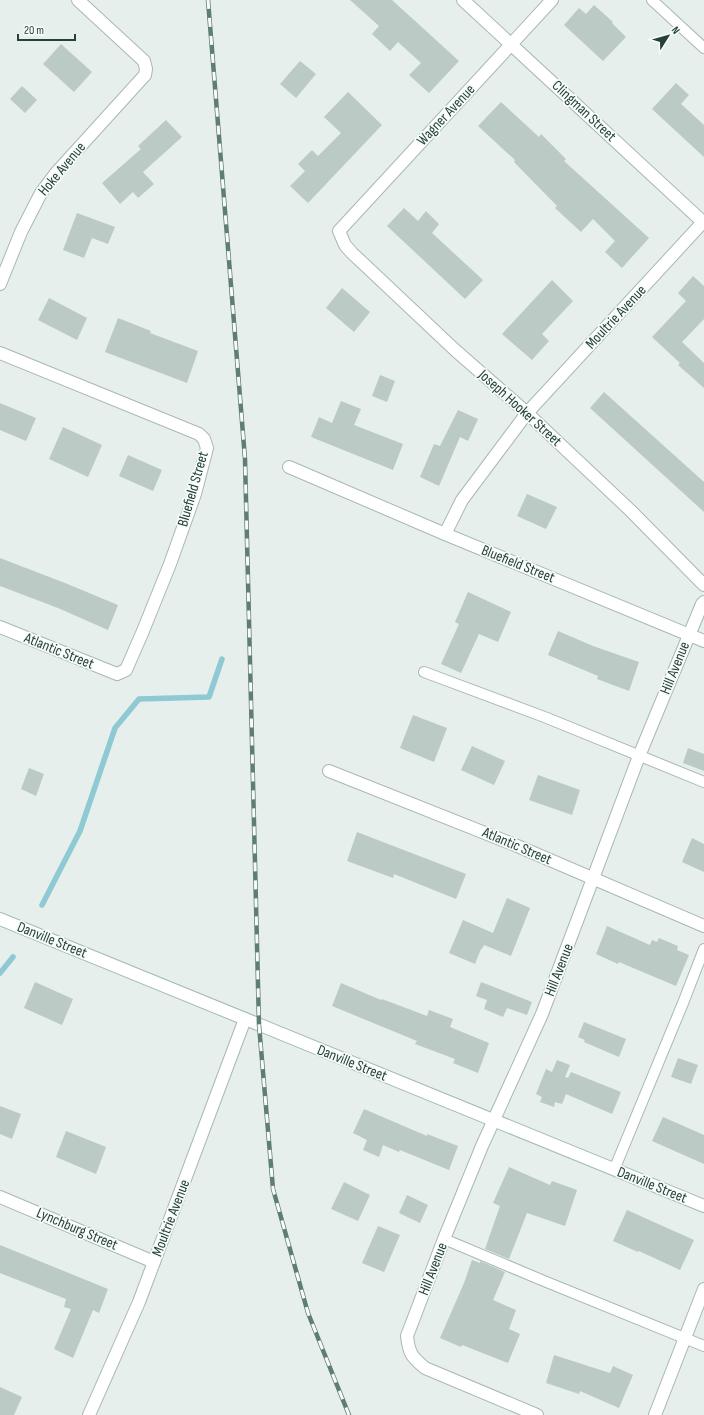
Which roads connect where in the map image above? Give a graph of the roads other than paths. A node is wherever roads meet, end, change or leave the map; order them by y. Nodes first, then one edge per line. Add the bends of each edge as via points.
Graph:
1 (78, 0) edge
2 (464, 0) edge
3 (552, 0) edge
4 (652, 0) edge
5 (512, 44) junction
6 (704, 48) edge
7 (704, 222) edge
8 (339, 231) joint
9 (0, 284) edge
10 (0, 353) edge
11 (527, 413) junction
12 (289, 467) dead end
13 (444, 534) junction
14 (704, 585) edge
15 (704, 602) edge
16 (0, 627) edge
17 (689, 634) junction
18 (704, 641) edge
19 (424, 672) dead end
20 (117, 674) joint
21 (639, 756) junction
22 (329, 771) dead end
23 (704, 782) edge
24 (592, 878) junction
25 (0, 919) edge
26 (704, 926) edge
27 (704, 949) edge
28 (245, 1019) junction
29 (494, 1121) junction
30 (614, 1170) junction
31 (0, 1197) edge
32 (704, 1206) edge
33 (444, 1239) junction
34 (154, 1262) junction
35 (704, 1290) edge
36 (684, 1338) junction
37 (704, 1346) edge
38 (89, 1415) edge
39 (537, 1415) edge
40 (655, 1415) edge

1 - 9 street, Hoke Avenue via 144,61 145,75 41,193 21,232
2 - 5 street, Clingman Street
3 - 5 street, Wagner Avenue
4 - 6 lane
5 - 7 street, Clingman Street
5 - 8 street, Wagner Avenue
7 - 11 street, Moultrie Avenue
8 - 11 street, Joseph Hooker Street via 352,253 455,350
10 - 20 street, Bluefield Street via 199,434 204,439 207,448 195,494 170,564 126,670
11 - 13 street, Moultrie Avenue via 462,500
11 - 14 street, Joseph Hooker Street via 630,510
12 - 13 street, Bluefield Street
13 - 17 street, Bluefield Street
15 - 17 street, Hill Avenue
16 - 20 street, Atlantic Street
17 - 18 street, Bluefield Street
17 - 21 street, Hill Avenue
19 - 21 lane
21 - 23 lane
21 - 24 street, Hill Avenue
22 - 24 street, Atlantic Street via 515,844
24 - 26 street, Atlantic Street
24 - 29 street, Hill Avenue via 542,1014
25 - 28 street, Danville Street
27 - 30 lane
28 - 29 street, Danville Street
28 - 34 street, Moultrie Avenue
29 - 30 street, Danville Street
29 - 33 street, Hill Avenue
30 - 32 street, Danville Street
31 - 34 street, Lynchburg Street
33 - 36 lane
33 - 39 street, Hill Avenue via 407,1336 414,1359 426,1368
34 - 38 street, Moultrie Avenue
35 - 36 street
36 - 37 lane
36 - 40 street

